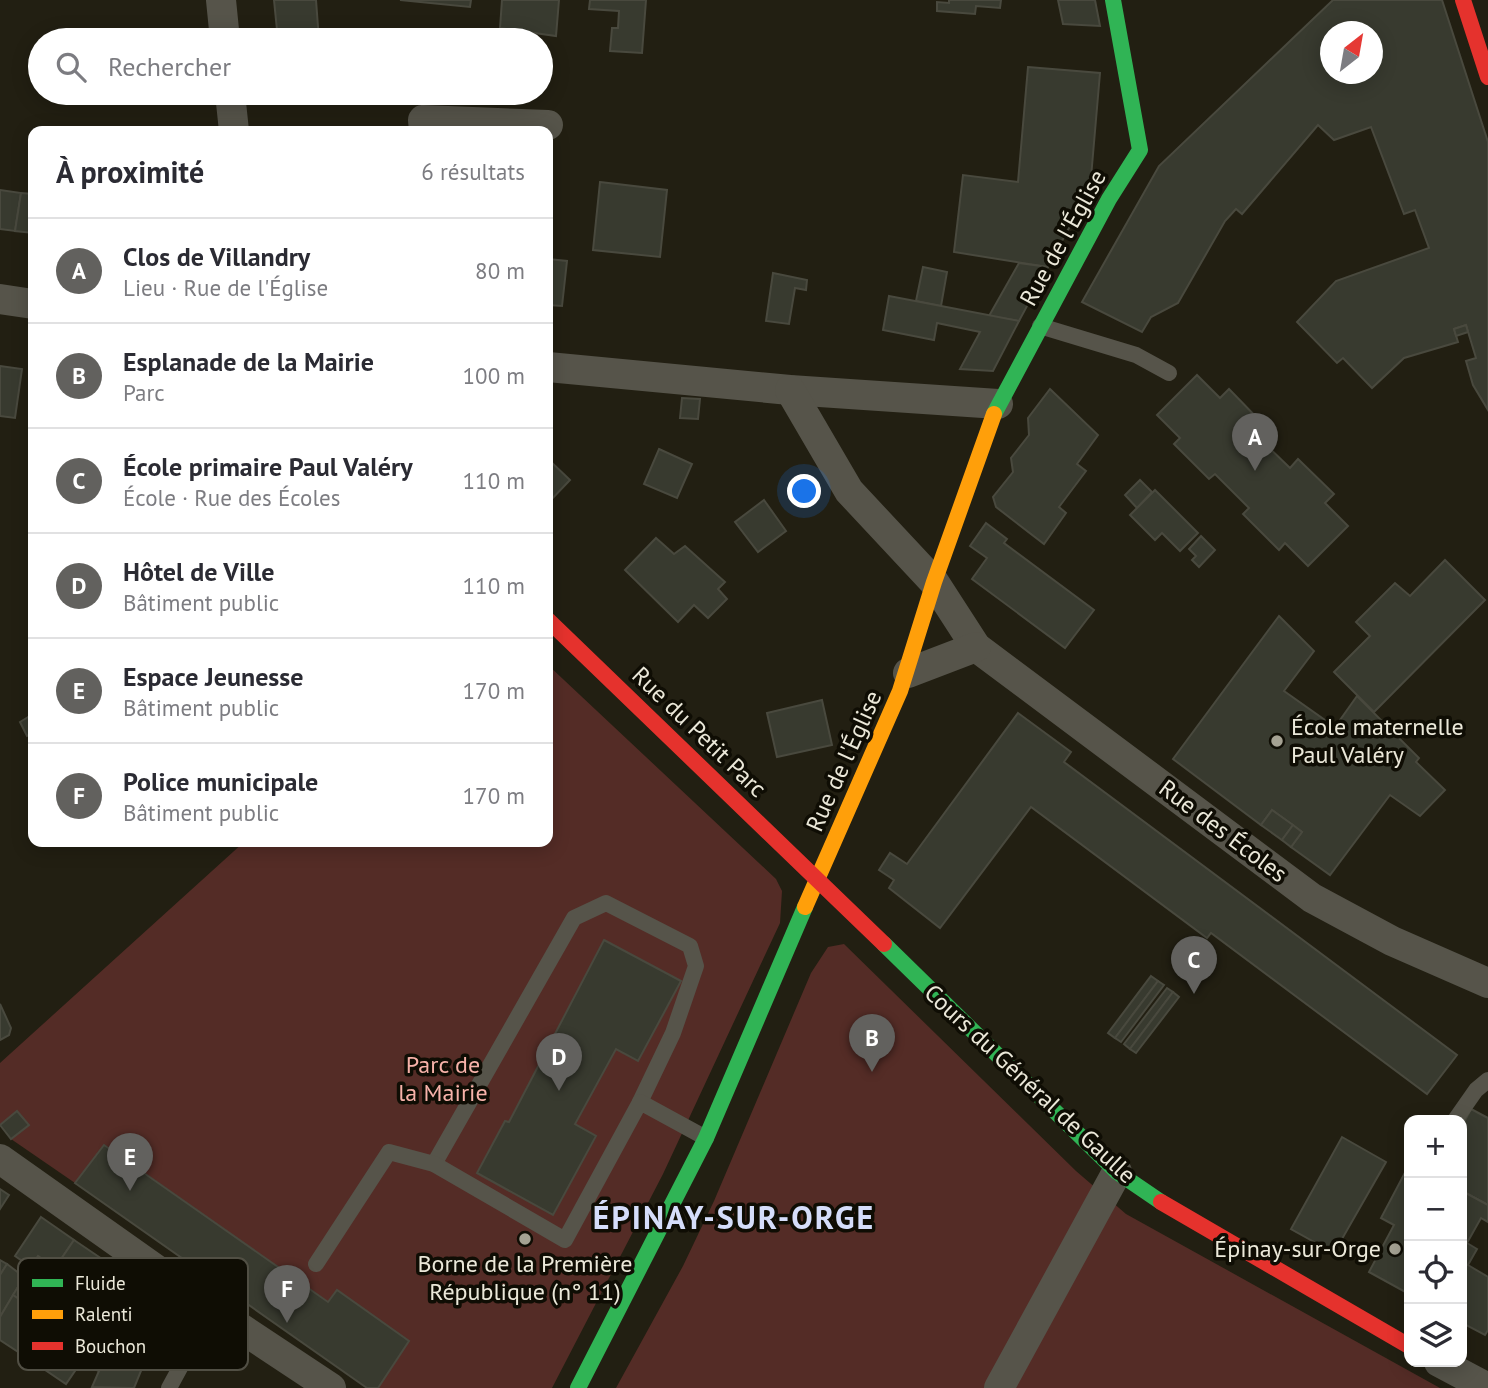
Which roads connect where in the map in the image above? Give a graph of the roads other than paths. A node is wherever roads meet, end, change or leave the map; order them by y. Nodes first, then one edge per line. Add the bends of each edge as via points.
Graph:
1 (221, 0) edge
2 (1113, 0) edge
3 (1463, 0) edge
4 (224, 28) edge
5 (1488, 78) edge
6 (231, 105) edge
7 (548, 125) dead end
8 (233, 126) edge
9 (424, 126) edge
10 (0, 299) edge
11 (28, 303) edge
12 (1040, 327) junction
13 (553, 367) edge
14 (1169, 373) dead end
15 (790, 390) junction
16 (998, 404) junction
17 (934, 582) junction
18 (553, 625) edge
19 (976, 647) junction
20 (908, 673) junction
21 (818, 878) junction
22 (1488, 983) edge
23 (1488, 1080) edge
24 (640, 1102) junction
25 (1458, 1115) edge
26 (706, 1138) junction
27 (0, 1159) edge
28 (434, 1164) junction
29 (1117, 1172) junction
30 (140, 1258) edge
31 (316, 1264) dead end
32 (248, 1333) edge
33 (1404, 1343) edge
34 (1448, 1367) edge
35 (179, 1370) edge
36 (169, 1388) edge
37 (331, 1388) edge
38 (578, 1388) edge
39 (999, 1388) edge
40 (1488, 1388) edge

1 - 4 street
2 - 12 street, Rue de l'Église via 1140,150 1108,199
3 - 5 street
6 - 8 street
7 - 9 street via 423,120
10 - 11 street
12 - 14 lane via 1136,355
12 - 16 street, Rue de l'Église
13 - 15 street
15 - 16 street
15 - 17 street, Rue des Écoles via 849,491
16 - 17 street, Rue de l'Église
17 - 19 street, Rue des Écoles
17 - 20 street, Rue de l'Église
18 - 21 street, Rue du Petit Parc
19 - 20 street
19 - 22 street, Rue des Écoles via 1312,898 1392,941
20 - 21 street, Rue de l'Église
21 - 26 street, Rue de l'Église
21 - 29 street, Cours du Général de Gaulle
23 - 25 lane
24 - 26 lane
24 - 28 lane via 565,1240
24 - 28 lane via 673,1033 696,966 690,947 606,903 574,918
26 - 38 street, Rue de l'Église
27 - 30 street
28 - 31 lane via 389,1152
29 - 33 street, Cours du Général de Gaulle via 1185,1219
29 - 39 street
32 - 37 street
34 - 40 street
35 - 36 lane

